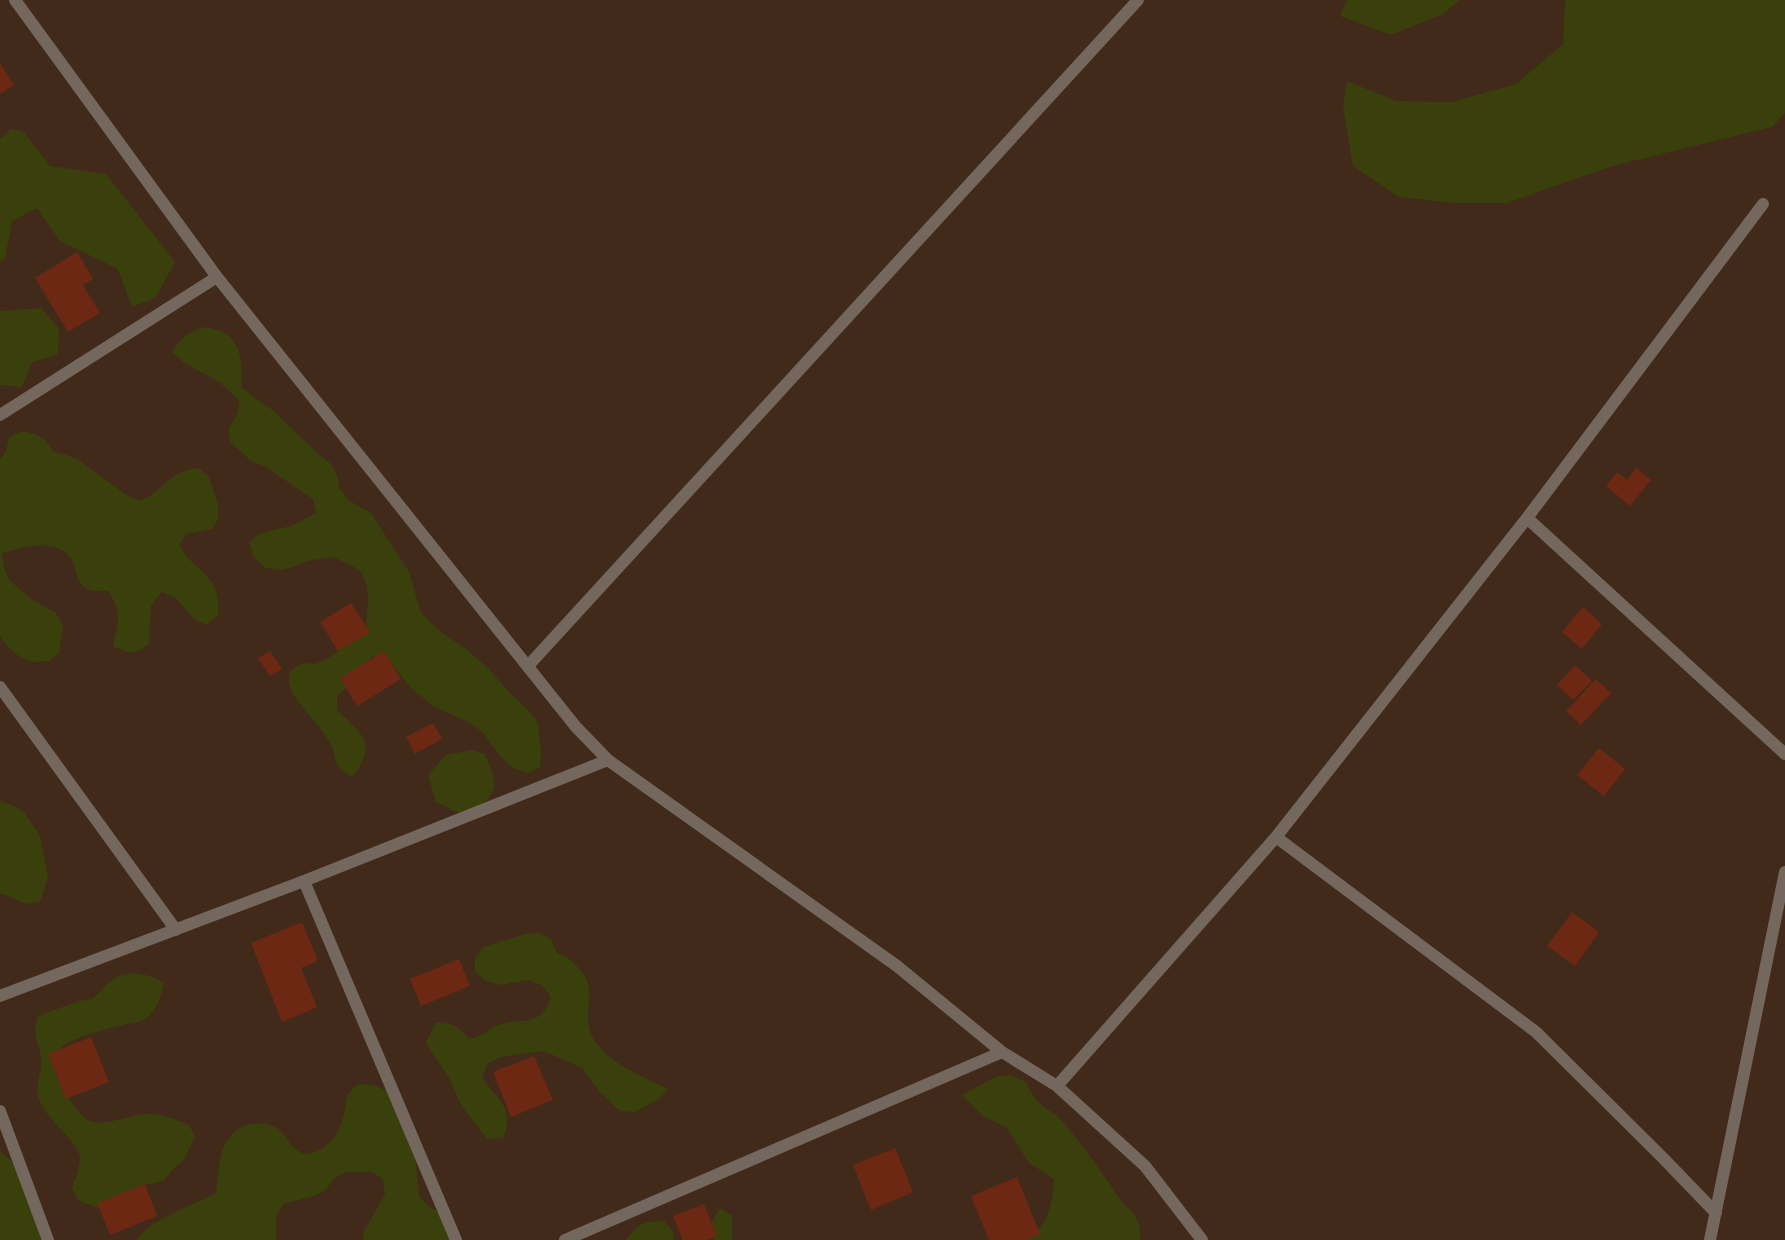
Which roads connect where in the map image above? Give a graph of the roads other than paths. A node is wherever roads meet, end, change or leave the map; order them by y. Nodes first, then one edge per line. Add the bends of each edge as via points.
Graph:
1 (14, 0) edge
2 (1138, 0) edge
3 (1763, 204) dead end
4 (217, 277) junction
5 (0, 415) edge
6 (1527, 518) junction
7 (528, 666) junction
8 (0, 687) edge
9 (1785, 754) edge
10 (608, 760) junction
11 (1276, 837) junction
12 (1785, 872) edge
13 (304, 881) junction
14 (176, 930) junction
15 (0, 996) edge
16 (1002, 1052) junction
17 (1057, 1086) junction
18 (0, 1111) edge
19 (1716, 1213) junction
20 (48, 1240) edge
21 (456, 1240) edge
22 (565, 1240) edge
23 (1202, 1240) edge
24 (1710, 1240) edge

1 - 4 street
2 - 7 street
3 - 6 street
4 - 5 street
4 - 7 street
6 - 9 street
6 - 11 street
7 - 10 street via 576,727
8 - 14 street
10 - 13 street
10 - 16 street via 898,966
11 - 17 street
11 - 19 street via 1536,1032
12 - 19 street
13 - 14 street
13 - 21 street
14 - 15 street
16 - 17 street
16 - 22 street
17 - 23 street via 1145,1166
18 - 20 street
19 - 24 street

